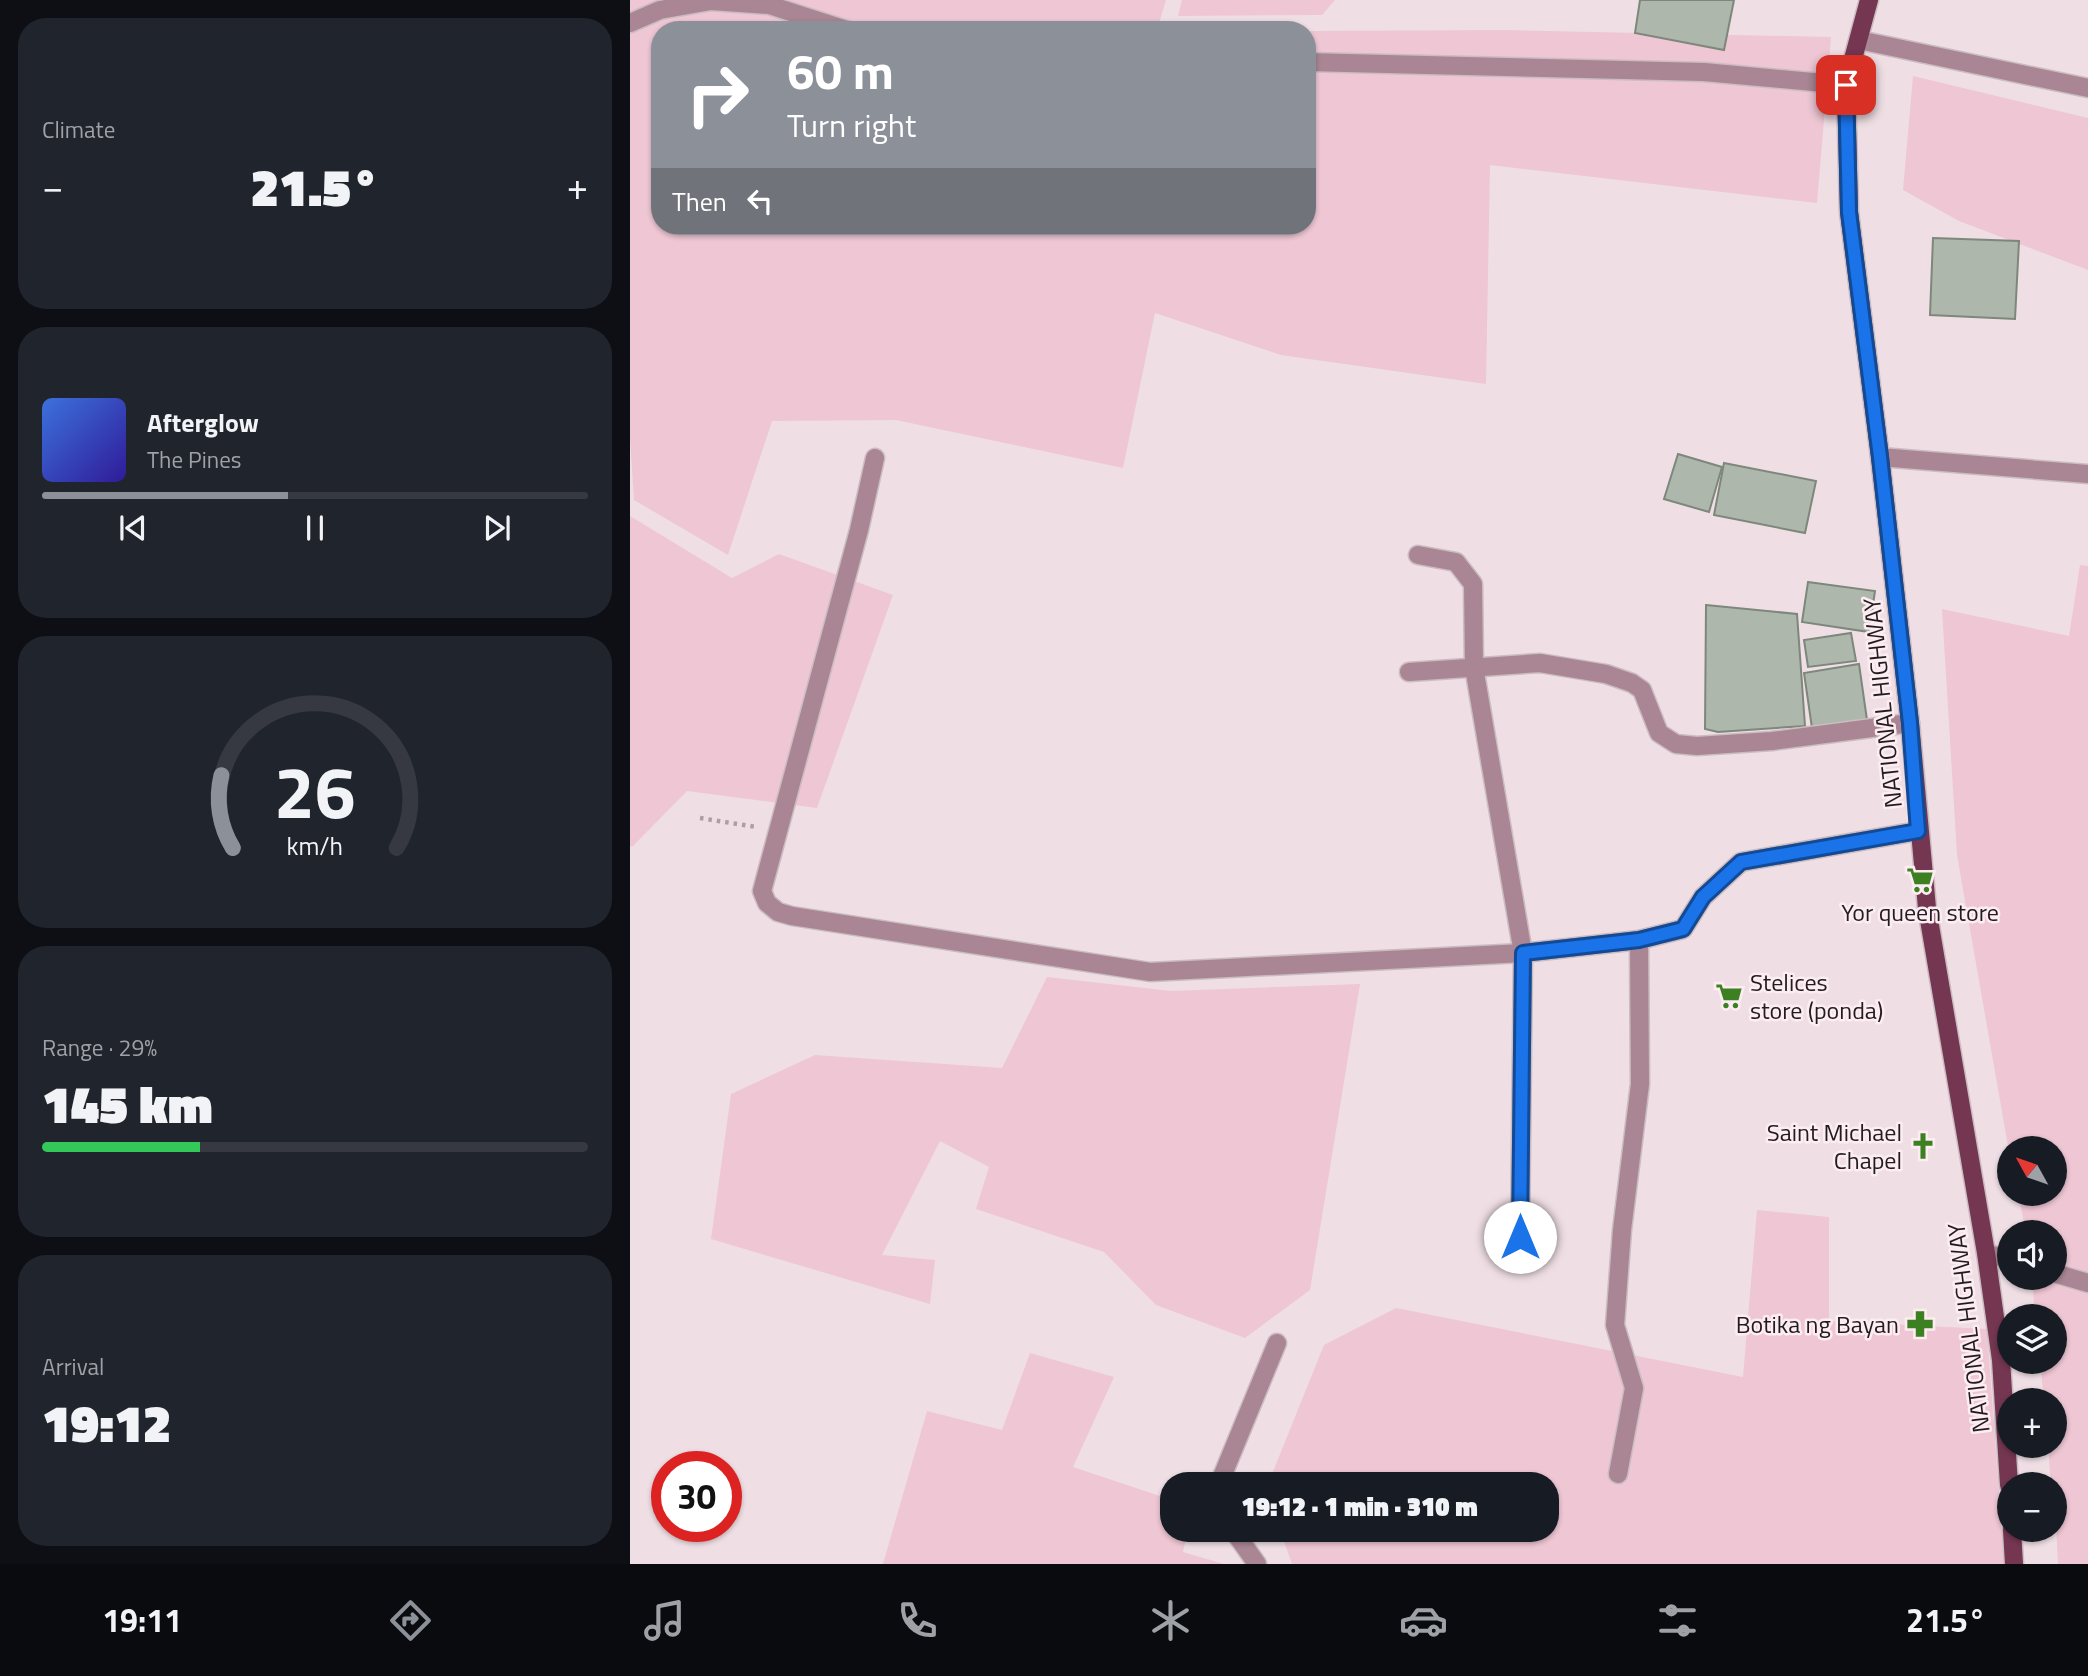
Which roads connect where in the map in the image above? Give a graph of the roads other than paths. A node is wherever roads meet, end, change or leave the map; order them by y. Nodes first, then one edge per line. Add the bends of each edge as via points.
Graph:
1 (1868, 0) edge
2 (819, 21) edge
3 (630, 23) edge
4 (1858, 40) junction
5 (1316, 62) edge
6 (1846, 85) junction
7 (2088, 88) edge
8 (1880, 457) junction
9 (874, 458) dead end
10 (2088, 474) edge
11 (1418, 555) dead end
12 (1474, 667) junction
13 (1409, 672) dead end
14 (1910, 723) junction
15 (1918, 831) junction
16 (1639, 940) junction
17 (1523, 953) junction
18 (1520, 1237) dead end
19 (1986, 1253) junction
20 (1997, 1256) edge
21 (2067, 1277) edge
22 (2088, 1283) edge
23 (1277, 1343) dead end
24 (1224, 1472) edge
25 (2008, 1472) edge
26 (1618, 1474) dead end
27 (1241, 1542) edge
28 (2013, 1542) edge
29 (1257, 1564) edge
30 (2014, 1564) edge

1 - 4 main road, NATIONAL HIGHWAY
2 - 3 street via 769,5 711,1 660,10
4 - 6 main road, NATIONAL HIGHWAY
4 - 7 street
5 - 6 street via 1704,72
6 - 8 main road, NATIONAL HIGHWAY via 1849,212
8 - 10 street
8 - 14 main road, NATIONAL HIGHWAY
9 - 17 street via 859,530 762,891 778,912 1150,972
11 - 12 street via 1456,562 1473,584
12 - 13 street
12 - 14 street via 1540,663 1632,682 1642,690 1659,733 1676,744 1772,741
12 - 17 street
14 - 15 main road, NATIONAL HIGHWAY
15 - 16 street via 1741,862 1703,897 1683,929
15 - 19 main road, NATIONAL HIGHWAY
16 - 17 street
16 - 26 street via 1640,1084 1615,1325 1634,1388
17 - 18 street
19 - 20 street
19 - 25 main road, NATIONAL HIGHWAY via 2001,1360
21 - 22 street
23 - 24 street
27 - 29 street
28 - 30 main road

